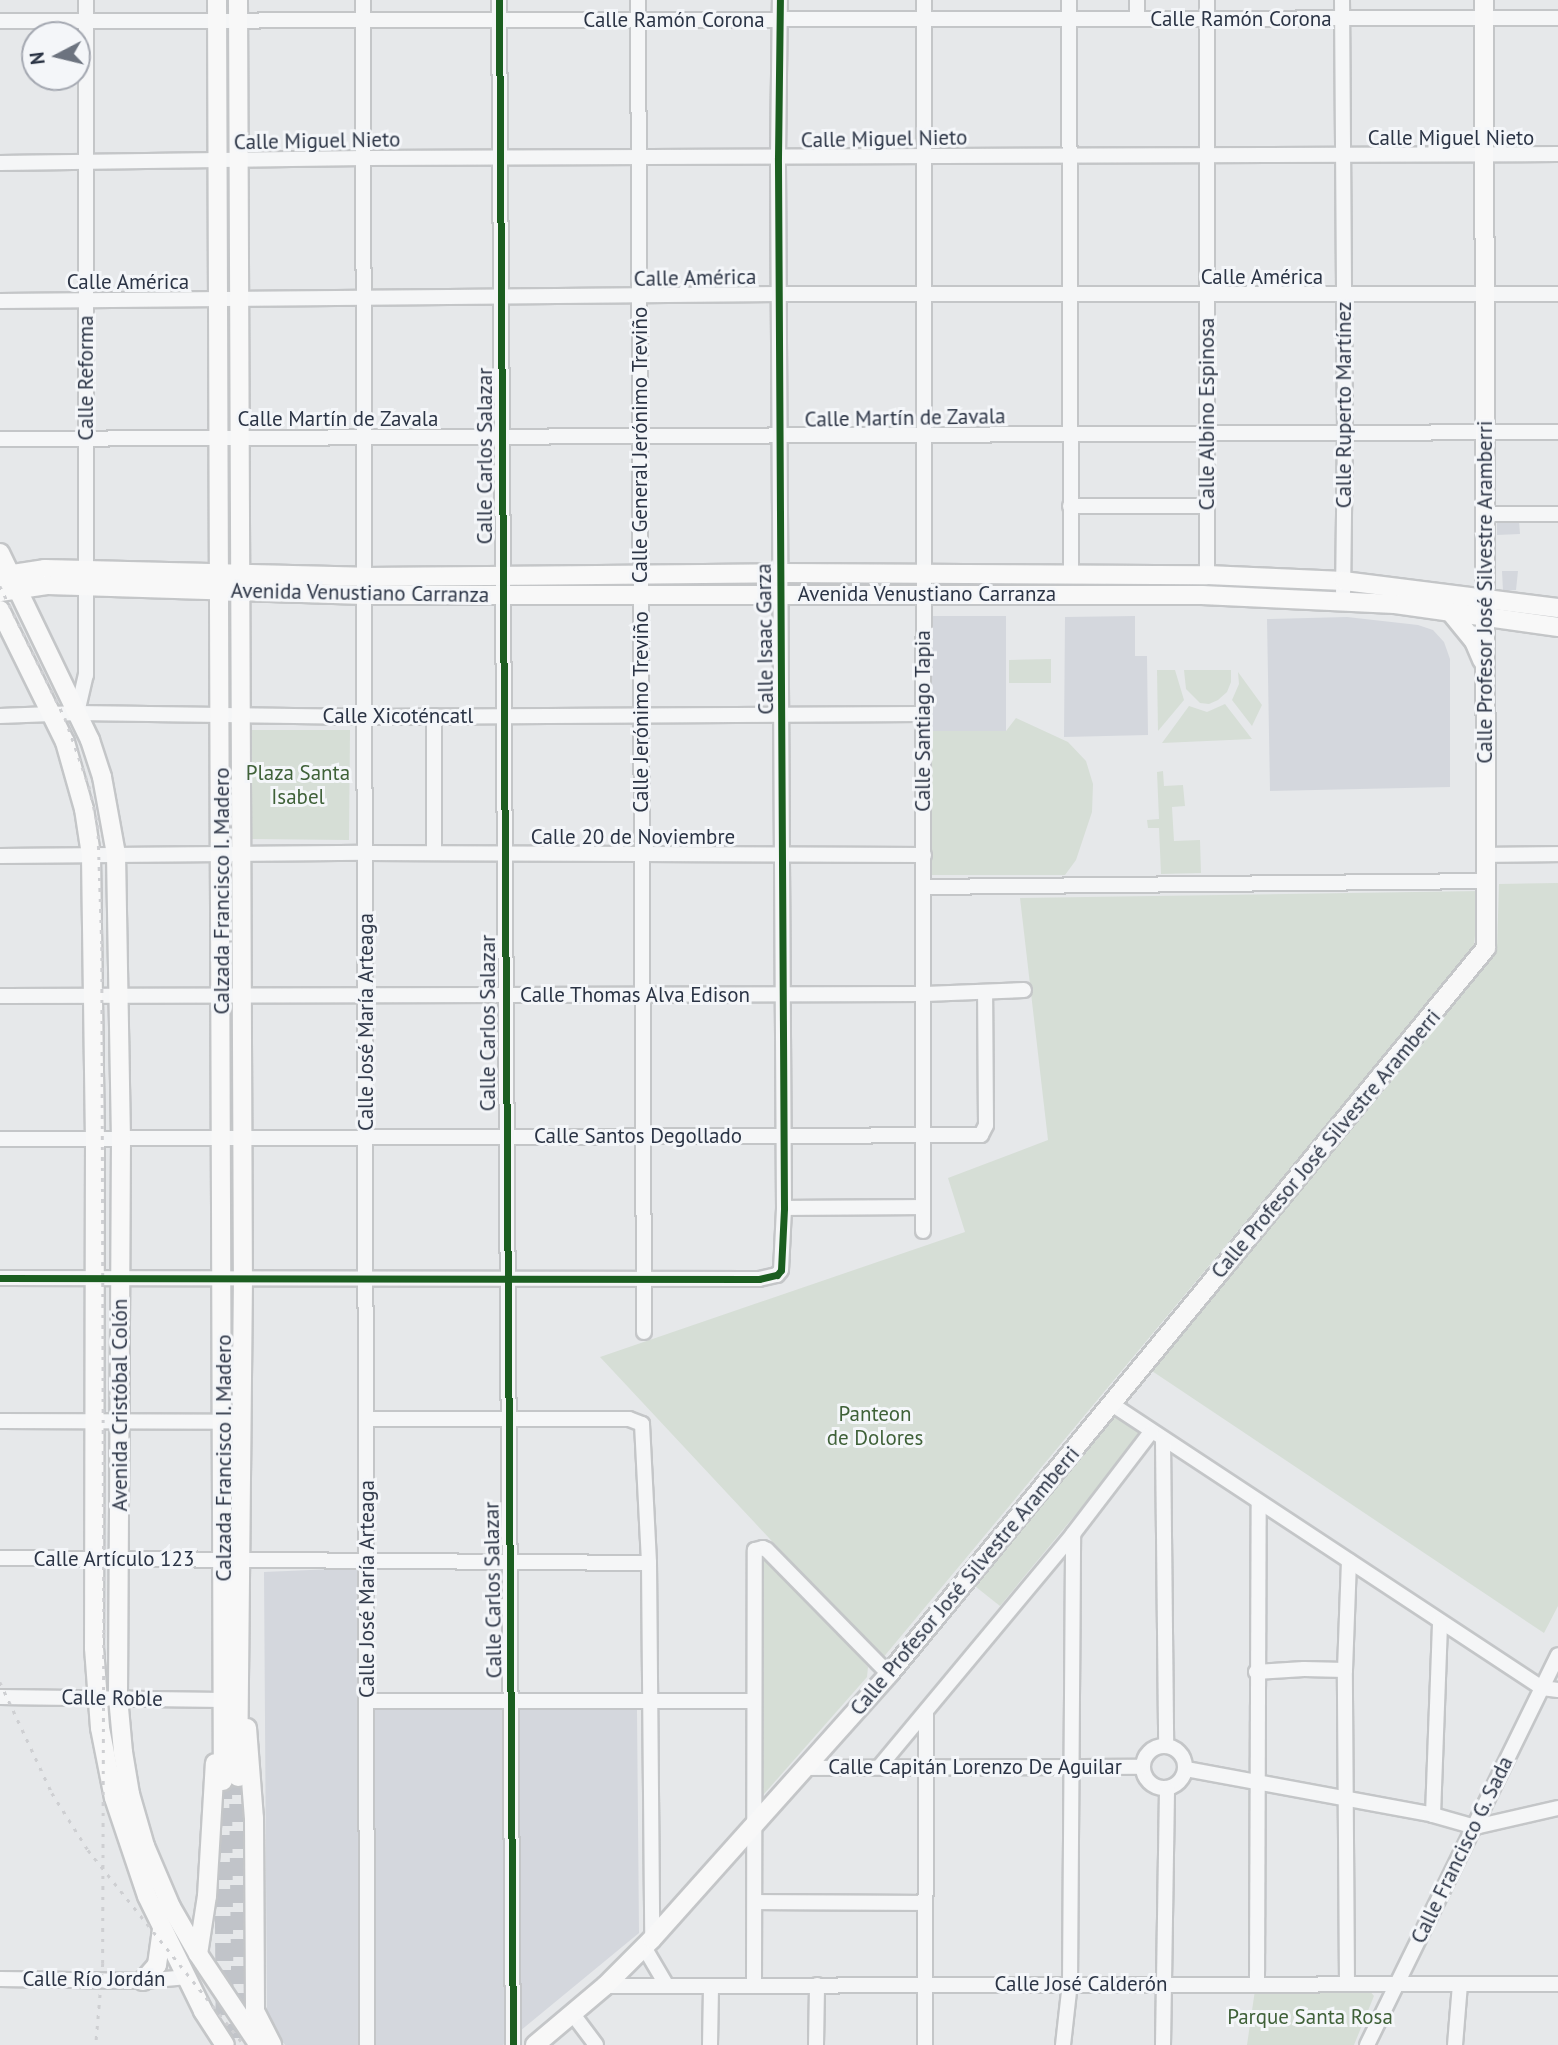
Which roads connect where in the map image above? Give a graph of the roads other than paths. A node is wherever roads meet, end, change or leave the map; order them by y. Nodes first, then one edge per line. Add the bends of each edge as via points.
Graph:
1 (86, 0) edge
2 (217, 0) edge
3 (238, 0) edge
4 (363, 0) edge
5 (499, 0) edge
6 (638, 0) edge
7 (780, 0) edge
8 (924, 0) edge
9 (1069, 0) edge
10 (1136, 0) edge
11 (1207, 0) edge
12 (1342, 0) edge
13 (1484, 9) edge
14 (1558, 18) edge
15 (924, 19) junction
16 (1069, 19) junction
17 (1137, 19) junction
18 (1207, 19) junction
19 (1342, 19) junction
20 (363, 20) junction
21 (499, 20) junction
22 (638, 20) junction
23 (780, 20) junction
24 (0, 21) edge
25 (21, 21) edge
26 (86, 21) edge
27 (91, 21) edge
28 (217, 21) junction
29 (238, 21) junction
30 (86, 91) edge
31 (924, 155) junction
32 (1483, 155) junction
33 (1558, 155) edge
34 (1069, 156) junction
35 (1208, 156) junction
36 (1345, 156) junction
37 (501, 157) junction
38 (638, 157) junction
39 (778, 157) junction
40 (365, 158) junction
41 (86, 159) junction
42 (218, 159) junction
43 (238, 160) junction
44 (0, 163) edge
45 (778, 294) junction
46 (1207, 294) junction
47 (1558, 294) edge
48 (1069, 295) junction
49 (1345, 295) junction
50 (1484, 295) junction
51 (639, 296) junction
52 (922, 296) junction
53 (502, 297) junction
54 (365, 298) junction
55 (86, 299) junction
56 (219, 300) junction
57 (239, 300) junction
58 (0, 301) edge
59 (1558, 432) edge
60 (1069, 433) junction
61 (1345, 433) junction
62 (923, 435) junction
63 (1208, 435) junction
64 (1485, 435) junction
65 (219, 436) junction
66 (364, 436) junction
67 (240, 437) junction
68 (502, 437) junction
69 (782, 437) junction
70 (86, 438) junction
71 (641, 438) junction
72 (0, 439) edge
73 (1070, 506) junction
74 (1207, 506) junction
75 (1486, 514) junction
76 (1558, 514) edge
77 (0, 553) edge
78 (782, 573) junction
79 (923, 574) junction
80 (640, 575) junction
81 (1070, 575) junction
82 (1207, 575) junction
83 (86, 578) junction
84 (1343, 581) junction
85 (220, 582) junction
86 (240, 582) junction
87 (7, 583) edge
88 (365, 586) junction
89 (503, 586) junction
90 (641, 595) junction
91 (783, 595) junction
92 (923, 596) junction
93 (1343, 600) junction
94 (1485, 600) junction
95 (1558, 608) edge
96 (0, 610) edge
97 (1452, 614) junction
98 (1484, 619) junction
99 (1558, 627) edge
100 (1483, 664) junction
101 (77, 712) junction
102 (52, 713) junction
103 (922, 714) junction
104 (221, 715) junction
105 (241, 715) junction
106 (505, 715) junction
107 (642, 715) junction
108 (783, 715) junction
109 (0, 716) edge
110 (434, 716) junction
111 (366, 717) junction
112 (367, 853) junction
113 (434, 853) junction
114 (116, 854) junction
115 (222, 854) junction
116 (241, 854) junction
117 (505, 854) junction
118 (642, 854) junction
119 (1558, 854) edge
120 (91, 855) junction
121 (783, 855) junction
122 (923, 855) junction
123 (1485, 855) junction
124 (0, 856) edge
125 (1486, 881) junction
126 (924, 887) junction
127 (1024, 990) dead end
128 (985, 992) junction
129 (925, 994) junction
130 (641, 995) junction
131 (783, 995) junction
132 (0, 996) edge
133 (506, 996) junction
134 (93, 997) junction
135 (222, 997) junction
136 (242, 997) junction
137 (366, 997) junction
138 (119, 998) junction
139 (925, 1135) junction
140 (643, 1136) junction
141 (784, 1136) junction
142 (505, 1137) junction
143 (223, 1138) junction
144 (242, 1138) junction
145 (365, 1138) junction
146 (0, 1139) edge
147 (95, 1139) junction
148 (121, 1139) junction
149 (923, 1207) junction
150 (785, 1208) junction
151 (923, 1231) dead end
152 (224, 1277) junction
153 (243, 1277) junction
154 (366, 1277) junction
155 (0, 1278) edge
156 (121, 1278) junction
157 (506, 1278) junction
158 (642, 1278) junction
159 (95, 1279) junction
160 (644, 1332) dead end
161 (1112, 1405) junction
162 (367, 1419) junction
163 (507, 1419) junction
164 (0, 1422) edge
165 (95, 1422) junction
166 (119, 1422) junction
167 (233, 1422) junction
168 (1157, 1436) junction
169 (1259, 1504) junction
170 (1073, 1534) junction
171 (0, 1558) edge
172 (224, 1559) junction
173 (242, 1559) junction
174 (95, 1560) junction
175 (119, 1560) junction
176 (367, 1560) junction
177 (1349, 1561) junction
178 (510, 1562) junction
179 (649, 1563) junction
180 (1440, 1622) junction
181 (1558, 1655) edge
182 (1345, 1670) junction
183 (1256, 1672) junction
184 (888, 1674) junction
185 (1542, 1688) junction
186 (1558, 1690) edge
187 (0, 1697) edge
188 (96, 1697) junction
189 (118, 1697) junction
190 (223, 1700) junction
191 (650, 1700) junction
192 (367, 1701) junction
193 (513, 1701) junction
194 (753, 1701) junction
195 (239, 1712) junction
196 (926, 1712) junction
197 (223, 1744) junction
198 (1166, 1746) junction
199 (880, 1766) junction
200 (928, 1766) junction
201 (1074, 1767) junction
202 (1142, 1767) junction
203 (807, 1768) junction
204 (1186, 1769) junction
205 (1256, 1784) junction
206 (1167, 1788) junction
207 (1489, 1795) junction
208 (1346, 1800) junction
209 (1558, 1808) edge
210 (1433, 1815) junction
211 (1501, 1821) junction
212 (754, 1827) junction
213 (1475, 1827) junction
214 (138, 1848) junction
215 (755, 1902) junction
216 (925, 1903) junction
217 (162, 1928) junction
218 (648, 1943) junction
219 (198, 1954) junction
220 (188, 1977) junction
221 (0, 1979) edge
222 (143, 1981) junction
223 (1070, 1983) junction
224 (1256, 1983) junction
225 (1347, 1983) junction
226 (817, 1984) junction
227 (1164, 1984) junction
228 (1396, 1984) junction
229 (1460, 1984) junction
230 (1558, 1984) edge
231 (925, 1985) junction
232 (605, 1986) junction
233 (667, 1986) junction
234 (754, 1986) junction
235 (711, 1987) junction
236 (203, 2011) junction
237 (572, 2013) junction
238 (256, 2042) edge
239 (210, 2045) edge
240 (225, 2045) edge
241 (272, 2045) edge
242 (367, 2045) edge
243 (513, 2045) edge
244 (535, 2045) edge
245 (596, 2045) edge
246 (710, 2045) edge
247 (816, 2045) edge
248 (925, 2045) edge
249 (1063, 2045) edge
250 (1163, 2045) edge
251 (1367, 2045) edge
252 (1455, 2045) edge

1 - 26 street, Calle Reforma
2 - 28 main road, Calzada Francisco I. Madero
3 - 29 main road, Calzada Francisco I. Madero
4 - 20 street, Calle José María Arteaga
5 - 21 street, Calle Carlos Salazar
6 - 22 street, Calle General Jerónimo Treviño
7 - 23 street, Calle Isaac Garza
8 - 15 street, Calle Santiago Tapia
9 - 16 street
10 - 17 street
11 - 18 street, Calle Albino Espinosa
12 - 19 street, Calle Ruperto Martínez
13 - 14 street, Calle Ramón Corona
13 - 19 street, Calle Ramón Corona
13 - 32 main road, Calle Profesor José Silvestre Aramberri
15 - 16 street, Calle Ramón Corona
15 - 23 street, Calle Ramón Corona
15 - 31 street, Calle Santiago Tapia
16 - 17 street, Calle Ramón Corona
16 - 34 street
17 - 18 street, Calle Ramón Corona
18 - 19 street, Calle Ramón Corona
18 - 35 street, Calle Albino Espinosa
19 - 36 street, Calle Ruperto Martínez
20 - 21 street, Calle Ramón Corona
20 - 29 street, Calle Ramón Corona
20 - 40 street, Calle José María Arteaga
21 - 22 street, Calle Ramón Corona
21 - 37 street, Calle Carlos Salazar
22 - 23 street, Calle Ramón Corona
22 - 38 street, Calle General Jerónimo Treviño
23 - 39 street, Calle Isaac Garza
24 - 25 street, Calle Ramón Corona
27 - 28 street, Calle Ramón Corona
28 - 29 street, Calle Ramón Corona
28 - 42 main road, Calzada Francisco I. Madero
29 - 43 main road, Calzada Francisco I. Madero
30 - 41 street, Calle Reforma
31 - 34 street, Calle Miguel Nieto
31 - 39 street, Calle Miguel Nieto
31 - 52 street, Calle Santiago Tapia
32 - 33 street, Calle Miguel Nieto
32 - 36 street, Calle Miguel Nieto
32 - 50 main road, Calle Profesor José Silvestre Aramberri
34 - 35 street, Calle Miguel Nieto
34 - 48 street
35 - 36 street, Calle Miguel Nieto
35 - 46 street, Calle Albino Espinosa
36 - 49 street, Calle Ruperto Martínez
37 - 38 street, Calle Miguel Nieto
37 - 40 street, Calle Miguel Nieto
37 - 53 street, Calle Carlos Salazar
38 - 39 street, Calle Miguel Nieto
38 - 51 street, Calle General Jerónimo Treviño
39 - 45 street, Calle Isaac Garza
40 - 43 street, Calle Miguel Nieto
40 - 54 street, Calle José María Arteaga
41 - 42 street, Calle Miguel Nieto
41 - 44 street, Calle Miguel Nieto
41 - 55 street, Calle Reforma
42 - 43 street, Calle Miguel Nieto
42 - 56 main road, Calzada Francisco I. Madero
43 - 57 main road, Calzada Francisco I. Madero
45 - 51 street, Calle América
45 - 52 street, Calle América
45 - 69 street, Calle Isaac Garza
46 - 48 street, Calle América
46 - 49 street, Calle América
46 - 63 street, Calle Albino Espinosa
47 - 50 street, Calle América
48 - 52 street, Calle América
48 - 60 street
49 - 50 street, Calle América
49 - 61 street, Calle Ruperto Martínez
50 - 64 main road, Calle Profesor José Silvestre Aramberri
51 - 53 street, Calle América
51 - 71 street, Calle General Jerónimo Treviño
52 - 62 street, Calle Santiago Tapia
53 - 54 street, Calle América
53 - 68 street, Calle Carlos Salazar
54 - 57 street, Calle América
54 - 66 street, Calle José María Arteaga
55 - 56 street, Calle América
55 - 58 street, Calle América
55 - 70 street, Calle Reforma
56 - 57 street, Calle América
56 - 65 main road, Calzada Francisco I. Madero
57 - 67 main road, Calzada Francisco I. Madero
59 - 64 street, Calle Martín de Zavala
60 - 62 street, Calle Martín de Zavala
60 - 63 street, Calle Martín de Zavala
60 - 73 street
61 - 63 street, Calle Martín de Zavala
61 - 64 street, Calle Martín de Zavala
61 - 84 street, Calle Ruperto Martínez
62 - 69 street, Calle Martín de Zavala
62 - 79 street, Calle Santiago Tapia
63 - 74 street, Calle Albino Espinosa
64 - 75 main road, Calle Profesor José Silvestre Aramberri
65 - 67 street, Calle Martín de Zavala
65 - 70 street, Calle Martín de Zavala
65 - 85 main road, Calzada Francisco I. Madero
66 - 67 street, Calle Martín de Zavala
66 - 68 street, Calle Martín de Zavala
66 - 88 street, Calle José María Arteaga
67 - 86 main road, Calzada Francisco I. Madero
68 - 71 street, Calle Martín de Zavala
68 - 89 street, Calle Carlos Salazar
69 - 71 street, Calle Martín de Zavala
69 - 78 street, Calle Isaac Garza
70 - 72 street, Calle Martín de Zavala
70 - 83 street, Calle Reforma
71 - 80 street, Calle General Jerónimo Treviño
73 - 74 street
73 - 81 street
74 - 82 street, Calle Albino Espinosa
75 - 76 street
75 - 94 main road, Calle Profesor José Silvestre Aramberri
77 - 87 main road, Avenida Cristóbal Colón
78 - 79 main road, Avenida Venustiano Carranza
78 - 80 main road, Avenida Venustiano Carranza
78 - 91 street, Calle Isaac Garza
79 - 81 main road, Avenida Venustiano Carranza
79 - 92 street, Calle Santiago Tapia
80 - 89 main road, Avenida Venustiano Carranza
80 - 90 street, Calle General Jerónimo Treviño
81 - 82 main road, Avenida Venustiano Carranza
82 - 84 main road, Avenida Venustiano Carranza
83 - 85 main road, Avenida Venustiano Carranza
83 - 87 main road, Avenida Venustiano Carranza via 45,569
83 - 101 street, Calle Reforma via 86,675
84 - 93 street, Calle Ruperto Martínez
84 - 94 main road, Avenida Venustiano Carranza
85 - 86 main road, Avenida Venustiano Carranza
85 - 104 main road, Calzada Francisco I. Madero
86 - 88 main road, Avenida Venustiano Carranza
86 - 105 main road, Calzada Francisco I. Madero
87 - 101 main road, Avenida Cristóbal Colón
88 - 89 main road, Avenida Venustiano Carranza
88 - 111 street, Calle José María Arteaga
89 - 90 main road, Avenida Venustiano Carranza
89 - 106 street, Calle Carlos Salazar
90 - 91 main road, Avenida Venustiano Carranza
90 - 107 street, Calle Jerónimo Treviño
91 - 92 main road, Avenida Venustiano Carranza
91 - 108 street, Calle Isaac Garza
92 - 93 main road, Avenida Venustiano Carranza via 1127,593
92 - 103 street, Calle Santiago Tapia
93 - 97 main road, Avenida Venustiano Carranza
94 - 95 main road, Avenida Venustiano Carranza
94 - 98 main road, Calle Profesor José Silvestre Aramberri
96 - 102 main road, Avenida Cristóbal Colón
97 - 98 main road, Avenida Venustiano Carranza
97 - 100 main road via 1474,641
98 - 99 main road, Avenida Venustiano Carranza
98 - 100 main road, Calle Profesor José Silvestre Aramberri
100 - 123 main road, Calle Profesor José Silvestre Aramberri
101 - 102 street, Calle Xicoténcatl
101 - 104 street, Calle Xicoténcatl
101 - 114 main road, Avenida Cristóbal Colón via 102,777
102 - 109 street, Calle Xicoténcatl
102 - 120 main road, Avenida Cristóbal Colón via 80,788
103 - 108 street, Calle Xicoténcatl
103 - 122 street, Calle Santiago Tapia
104 - 105 street, Calle Xicoténcatl
104 - 115 main road, Calzada Francisco I. Madero
105 - 111 street, Calle Xicoténcatl
105 - 116 main road, Calzada Francisco I. Madero
106 - 107 street, Calle Xicoténcatl
106 - 110 street, Calle Xicoténcatl
106 - 117 street, Calle Carlos Salazar
107 - 108 street, Calle Xicoténcatl
107 - 118 street, Calle Jerónimo Treviño
108 - 121 street, Calle Isaac Garza
110 - 111 street, Calle Xicoténcatl
110 - 113 street
111 - 112 street, Calle José María Arteaga
112 - 113 street, Calle 20 de Noviembre
112 - 116 street, Calle 20 de Noviembre
112 - 137 street, Calle José María Arteaga
113 - 117 street, Calle 20 de Noviembre
114 - 115 street, Calle 20 de Noviembre
114 - 120 street, Calle 20 de Noviembre
114 - 138 main road, Avenida Cristóbal Colón
115 - 116 street, Calle 20 de Noviembre
115 - 135 main road, Calzada Francisco I. Madero
116 - 136 main road, Calzada Francisco I. Madero
117 - 118 street, Calle 20 de Noviembre
117 - 133 street, Calle Carlos Salazar
118 - 121 street, Calle 20 de Noviembre
118 - 130 street, Calle Jerónimo Treviño
119 - 123 street
120 - 124 street, Calle 20 de Noviembre
120 - 134 main road, Avenida Cristóbal Colón
121 - 122 street, Calle 20 de Noviembre
121 - 131 street, Calle Isaac Garza
122 - 126 street, Calle Santiago Tapia
123 - 125 main road, Calle Profesor José Silvestre Aramberri
125 - 126 street
125 - 161 main road, Calle Profesor José Silvestre Aramberri via 1488,941 1481,956
126 - 129 street, Calle Santiago Tapia
127 - 128 street, Calle Thomas Alva Edison
128 - 129 street, Calle Thomas Alva Edison
128 - 139 street, Calle Santos Degollado via 986,1125 981,1135
129 - 131 street, Calle Thomas Alva Edison
129 - 139 street, Calle Santiago Tapia
130 - 131 street, Calle Thomas Alva Edison
130 - 133 street, Calle Thomas Alva Edison
130 - 140 street, Calle Jerónimo Treviño
131 - 141 street, Calle Isaac Garza
132 - 134 street, Calle Thomas Alva Edison
133 - 137 street, Calle Thomas Alva Edison
133 - 142 street, Calle Carlos Salazar
134 - 138 street, Calle Thomas Alva Edison
134 - 147 main road, Avenida Cristóbal Colón
135 - 136 street, Calle Thomas Alva Edison
135 - 138 street, Calle Thomas Alva Edison
135 - 143 main road, Calzada Francisco I. Madero
136 - 137 street, Calle Thomas Alva Edison
136 - 144 main road, Calzada Francisco I. Madero
137 - 145 street, Calle José María Arteaga
138 - 148 main road, Avenida Cristóbal Colón
139 - 141 street, Calle Santos Degollado
139 - 149 street, Calle Santiago Tapia
140 - 141 street, Calle Santos Degollado
140 - 142 street, Calle Santos Degollado
140 - 158 street, Calle Jerónimo Treviño
141 - 150 street, Calle Isaac Garza
142 - 145 street, Calle Santos Degollado
142 - 157 street, Calle Carlos Salazar
143 - 144 street, Calle Santos Degollado
143 - 148 street, Calle Santos Degollado
143 - 152 main road, Calzada Francisco I. Madero
144 - 145 street, Calle Santos Degollado
144 - 153 main road, Calzada Francisco I. Madero
145 - 154 street, Calle José María Arteaga
146 - 147 street, Calle Santos Degollado
147 - 148 street, Calle Santos Degollado
147 - 159 main road, Avenida Cristóbal Colón
148 - 156 main road, Avenida Cristóbal Colón
149 - 150 street
149 - 151 street, Calle Santiago Tapia
150 - 158 street, Calle Isaac Garza via 783,1264 777,1275 759,1279
152 - 153 street
152 - 156 street
152 - 167 main road, Calzada Francisco I. Madero
153 - 154 street
153 - 167 main road, Calzada Francisco I. Madero
154 - 157 street
154 - 162 street, Calle José María Arteaga
155 - 159 street
156 - 159 street
156 - 166 main road, Avenida Cristóbal Colón
157 - 158 street
157 - 163 street, Calle Carlos Salazar
158 - 160 street, Calle Jerónimo Treviño
159 - 165 main road, Avenida Cristóbal Colón
161 - 168 street
161 - 184 main road, Calle Profesor José Silvestre Aramberri
162 - 163 street
162 - 176 street, Calle José María Arteaga
163 - 178 street, Calle Carlos Salazar
163 - 179 street via 636,1420 644,1431
164 - 165 street
165 - 166 street
165 - 174 main road, Avenida Cristóbal Colón
166 - 167 street
166 - 175 main road, Avenida Cristóbal Colón
167 - 172 main road, Calzada Francisco I. Madero
167 - 173 main road, Calzada Francisco I. Madero
168 - 169 street
168 - 170 street
168 - 198 street
169 - 177 street
169 - 183 street
170 - 196 street
170 - 201 street
171 - 174 street, Calle Artículo 123
172 - 173 street, Calle Artículo 123
172 - 175 street, Calle Artículo 123
172 - 190 main road, Calzada Francisco I. Madero
173 - 176 street, Calle Artículo 123
173 - 195 main road, Calzada Francisco I. Madero
174 - 175 street, Calle Artículo 123
174 - 188 main road, Avenida Cristóbal Colón
175 - 189 main road, Avenida Cristóbal Colón
176 - 178 street, Calle Artículo 123
176 - 192 street, Calle José María Arteaga
177 - 180 street
177 - 182 street
178 - 179 street, Calle Artículo 123
178 - 193 street, Calle Carlos Salazar
179 - 191 street
180 - 185 street
180 - 210 street
181 - 185 street, Calle Francisco G. Sada
182 - 183 street
182 - 208 street
183 - 205 street
184 - 194 street via 767,1550 759,1548 752,1555
184 - 203 main road, Calle Profesor José Silvestre Aramberri
185 - 186 street
185 - 207 street, Calle Francisco G. Sada
187 - 188 street, Calle Roble
188 - 189 street, Calle Roble
188 - 214 main road, Avenida Cristóbal Colón via 114,1798
189 - 190 street, Calle Roble
189 - 214 main road, Avenida Cristóbal Colón
190 - 197 main road, Calzada Francisco I. Madero
191 - 193 street
191 - 194 street
191 - 218 street
192 - 193 street
192 - 242 street, Calle José María Arteaga
193 - 243 street, Calle Carlos Salazar
194 - 212 street
195 - 197 main road, Calzada Francisco I. Madero via 231,1779
195 - 241 main road via 247,1727 252,1772 255,2011
196 - 199 street
196 - 200 street
197 - 219 main road via 213,1770 207,1896
198 - 202 street via 1147,1753
198 - 204 street via 1179,1750
199 - 200 street, Calle Capitán Lorenzo De Aguilar
199 - 203 street, Calle Capitán Lorenzo De Aguilar
200 - 201 street, Calle Capitán Lorenzo De Aguilar
200 - 216 street
201 - 202 street, Calle Capitán Lorenzo De Aguilar
201 - 223 street
202 - 206 street via 1152,1784
203 - 212 main road, Calle Profesor José Silvestre Aramberri
204 - 205 street
204 - 206 street via 1182,1779
205 - 208 street
205 - 224 street
206 - 227 street
207 - 211 street via 1491,1810
207 - 213 street, Calle Francisco G. Sada
208 - 210 street
208 - 225 street
209 - 211 street
210 - 213 street
211 - 213 street
212 - 215 street
212 - 218 main road, Calle Profesor José Silvestre Aramberri
213 - 228 street, Calle Francisco G. Sada
214 - 217 main road, Avenida Cristóbal Colón
214 - 219 main road, Avenida Cristóbal Colón
215 - 216 street
215 - 234 street
216 - 231 street
217 - 220 main road, Avenida Cristóbal Colón
217 - 222 main road via 157,1965
218 - 232 main road, Calle Profesor José Silvestre Aramberri
218 - 233 street
219 - 238 main road, Avenida Cristóbal Colón
220 - 222 street, Calle Río Jordán
220 - 236 main road, Avenida Cristóbal Colón
221 - 222 street, Calle Río Jordán
223 - 227 street, Calle José Calderón
223 - 231 street, Calle José Calderón
223 - 249 street
224 - 225 street, Calle José Calderón
224 - 227 street, Calle José Calderón
225 - 228 street, Calle José Calderón
226 - 231 street, Calle José Calderón
226 - 234 street, Calle José Calderón
226 - 247 street
227 - 250 street
228 - 229 street, Calle José Calderón
228 - 251 street, Calle Francisco G. Sada
229 - 230 street, Calle José Calderón
229 - 252 street
231 - 248 street
232 - 233 street, Calle José Calderón
232 - 237 main road, Calle Profesor José Silvestre Aramberri
233 - 235 street, Calle José Calderón
234 - 235 street, Calle José Calderón
235 - 246 street
236 - 239 main road
236 - 240 main road, Avenida Cristóbal Colón
237 - 244 main road, Calle Profesor José Silvestre Aramberri
237 - 245 street

